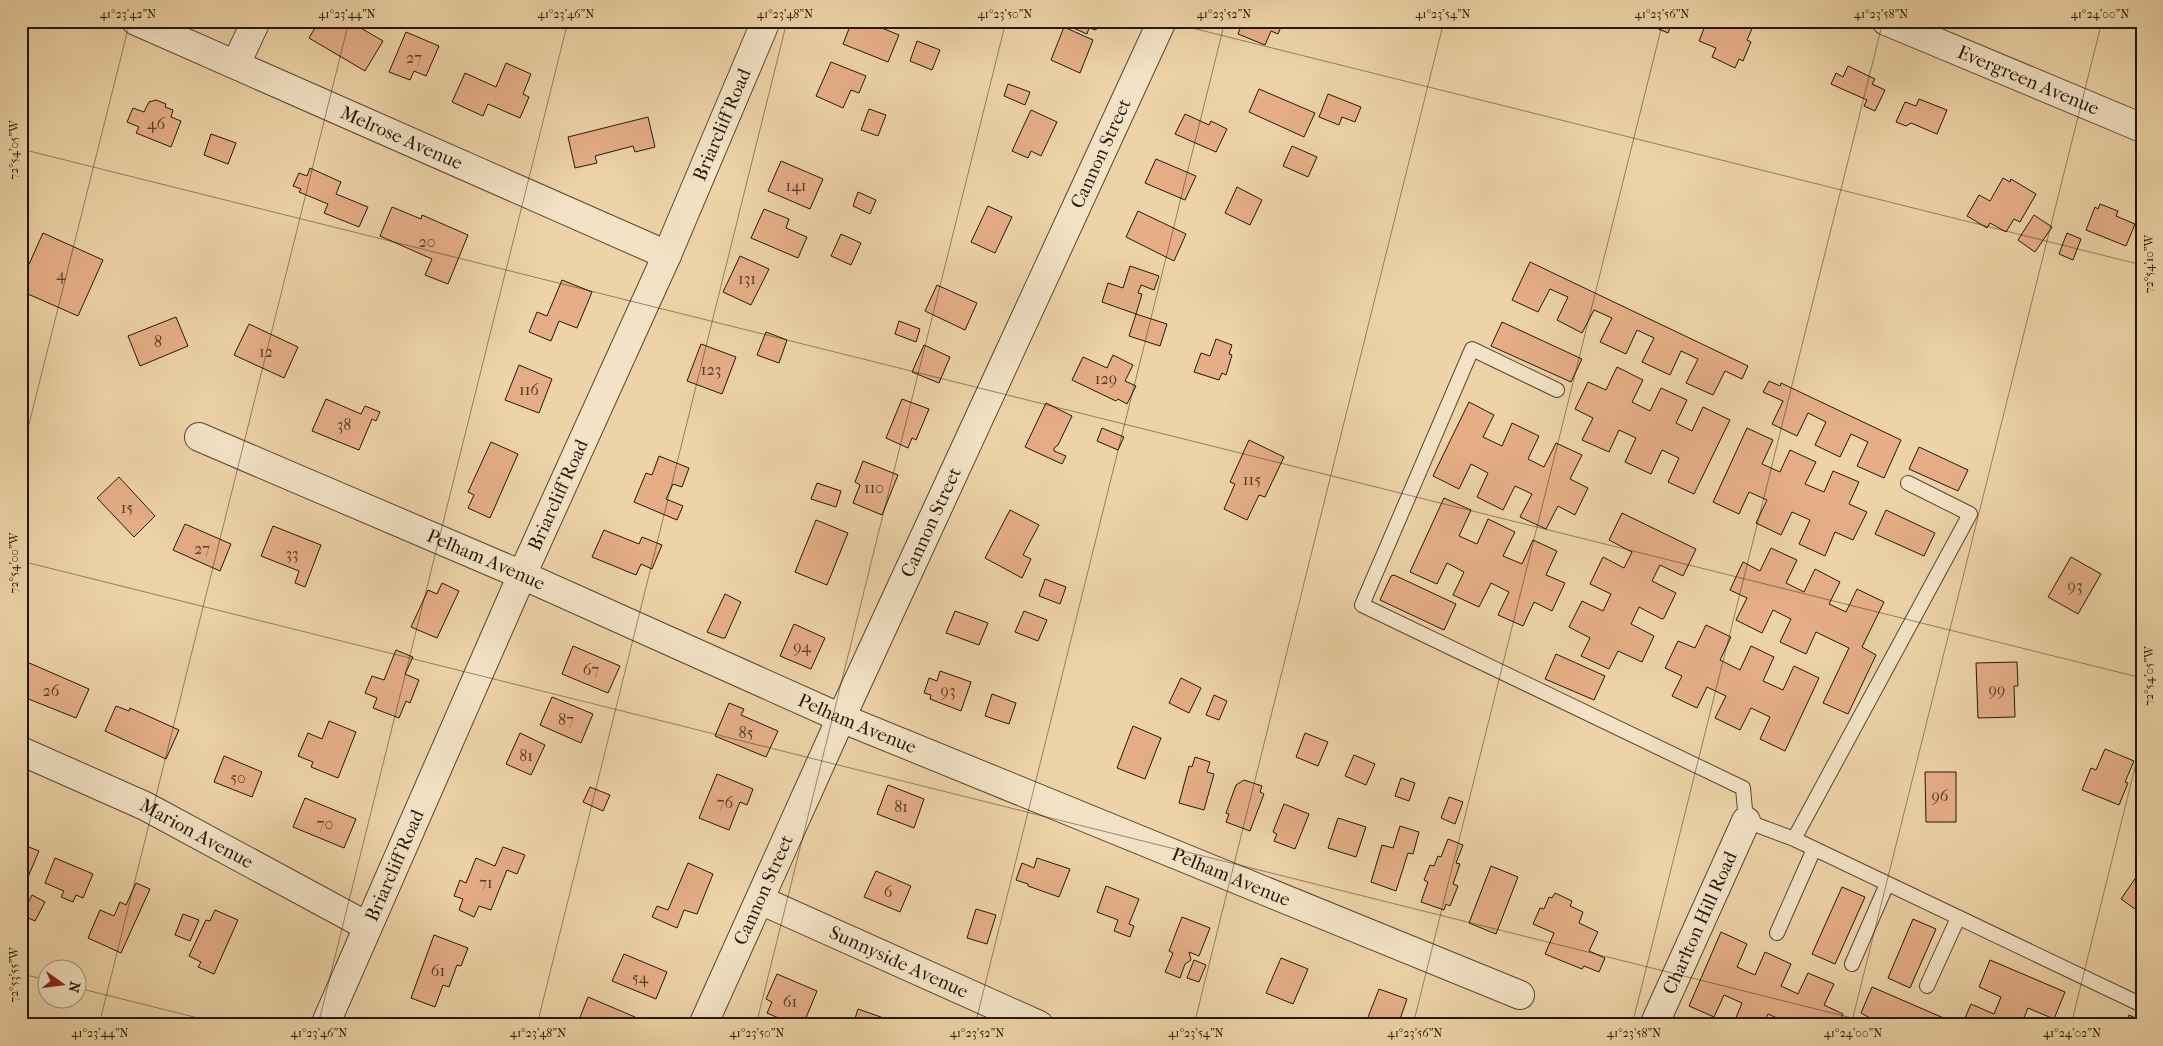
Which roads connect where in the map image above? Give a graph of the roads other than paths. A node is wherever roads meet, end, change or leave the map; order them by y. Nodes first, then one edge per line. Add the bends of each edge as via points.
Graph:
1 (136, 21) edge
2 (256, 21) edge
3 (766, 21) edge
4 (1162, 21) edge
5 (1890, 22) edge
6 (236, 64) junction
7 (2142, 128) edge
8 (666, 255) junction
9 (1557, 390) dead end
10 (199, 437) dead end
11 (1908, 483) dead end
12 (522, 575) junction
13 (841, 718) junction
14 (21, 751) edge
15 (1746, 821) junction
16 (1794, 839) junction
17 (1814, 849) junction
18 (1887, 884) junction
19 (760, 900) junction
20 (1958, 918) junction
21 (367, 926) junction
22 (1777, 933) dead end
23 (1852, 964) dead end
24 (1927, 986) dead end
25 (1520, 995) dead end
26 (2142, 1005) edge
27 (325, 1025) edge
28 (704, 1025) edge
29 (1039, 1025) edge
30 (1654, 1025) edge

1 - 6 street, Melrose Avenue
2 - 6 street
3 - 8 street, Briarcliff Road
4 - 13 street, Cannon Street
5 - 7 street, Evergreen Avenue
6 - 8 street, Melrose Avenue
8 - 12 street, Briarcliff Road
9 - 15 lane via 1472,349 1362,605 1743,788
10 - 12 street, Pelham Avenue
11 - 16 lane via 1970,514
12 - 13 street, Pelham Avenue
12 - 21 street, Briarcliff Road
13 - 19 street, Cannon Street
13 - 25 street, Pelham Avenue
14 - 21 street, Marion Avenue via 145,806
15 - 16 lane
15 - 30 street, Charlton Hill Road
16 - 17 lane
17 - 18 lane
17 - 22 lane
18 - 20 lane
18 - 23 lane
19 - 28 street, Cannon Street
19 - 29 street, Sunnyside Avenue
20 - 24 lane
20 - 26 lane
21 - 27 street, Briarcliff Road

